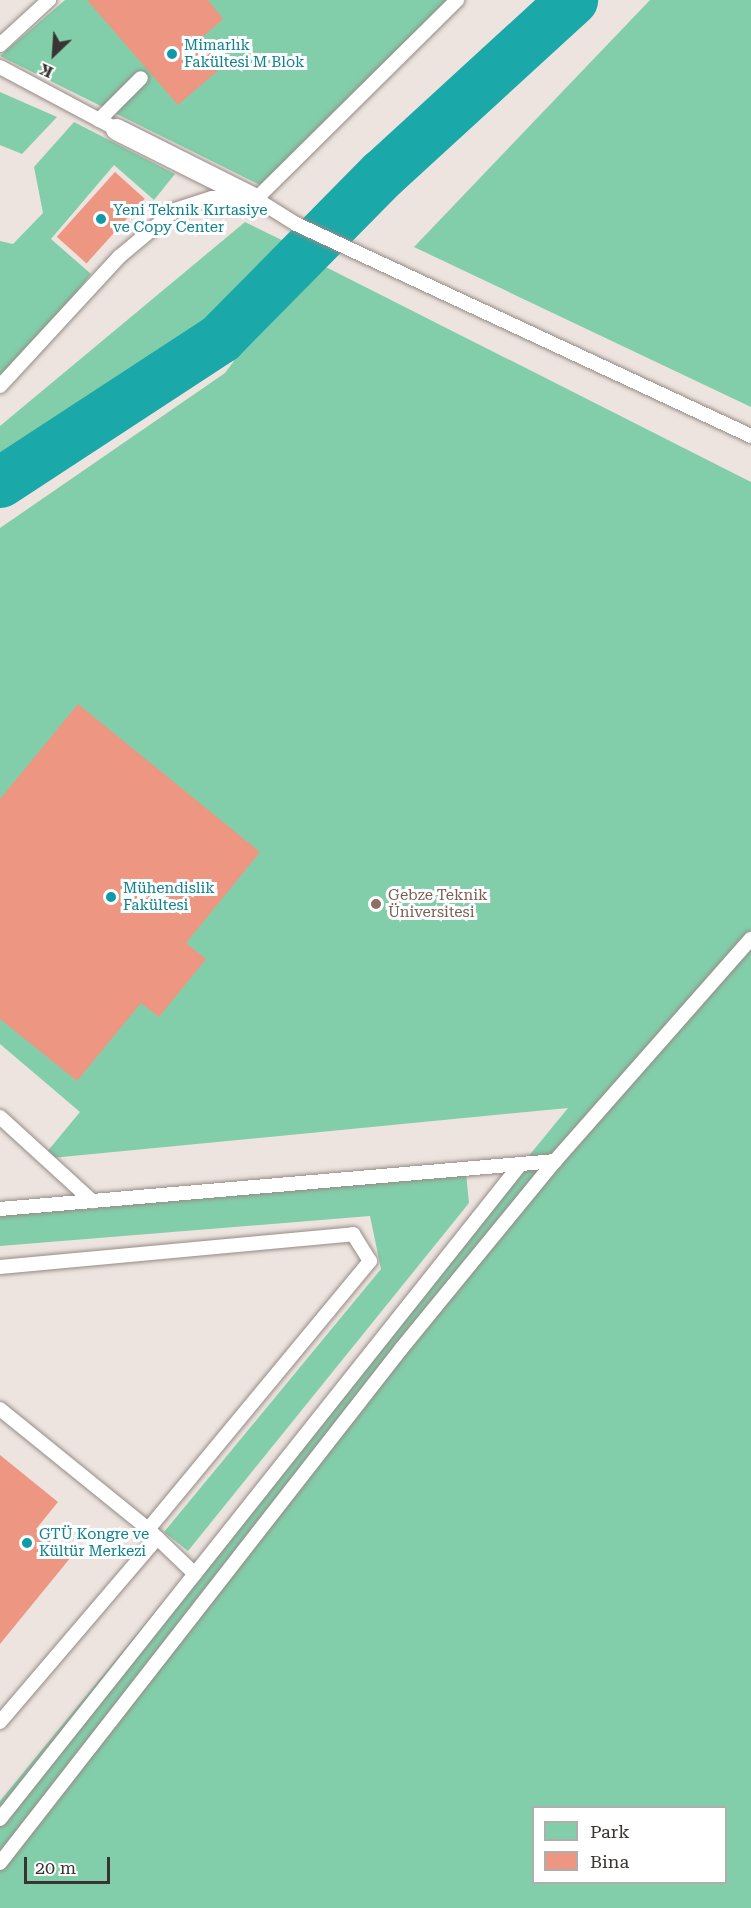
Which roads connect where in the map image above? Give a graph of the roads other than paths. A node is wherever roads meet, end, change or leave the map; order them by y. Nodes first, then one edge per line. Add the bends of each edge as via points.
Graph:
1 (50, 0) edge
2 (457, 0) edge
3 (0, 45) edge
4 (0, 67) edge
5 (141, 78) dead end
6 (108, 124) junction
7 (256, 200) junction
8 (0, 386) edge
9 (751, 436) edge
10 (751, 939) edge
11 (0, 1117) edge
12 (555, 1161) junction
13 (519, 1166) junction
14 (92, 1201) junction
15 (0, 1209) edge
16 (0, 1267) edge
17 (0, 1409) edge
18 (153, 1534) junction
19 (195, 1574) junction
20 (0, 1722) edge
21 (0, 1819) edge
22 (0, 1863) edge

1 - 3 lane
2 - 7 lane
4 - 6 lane
5 - 6 lane
6 - 7 street
7 - 8 lane via 212,198 175,210 119,257
7 - 9 lane via 296,224
10 - 12 lane
11 - 14 lane
12 - 13 lane
12 - 22 lane via 394,1359
13 - 14 lane
13 - 19 lane
14 - 15 lane
16 - 18 lane via 353,1234 370,1261
17 - 18 lane
18 - 19 lane
18 - 20 lane
19 - 21 lane

